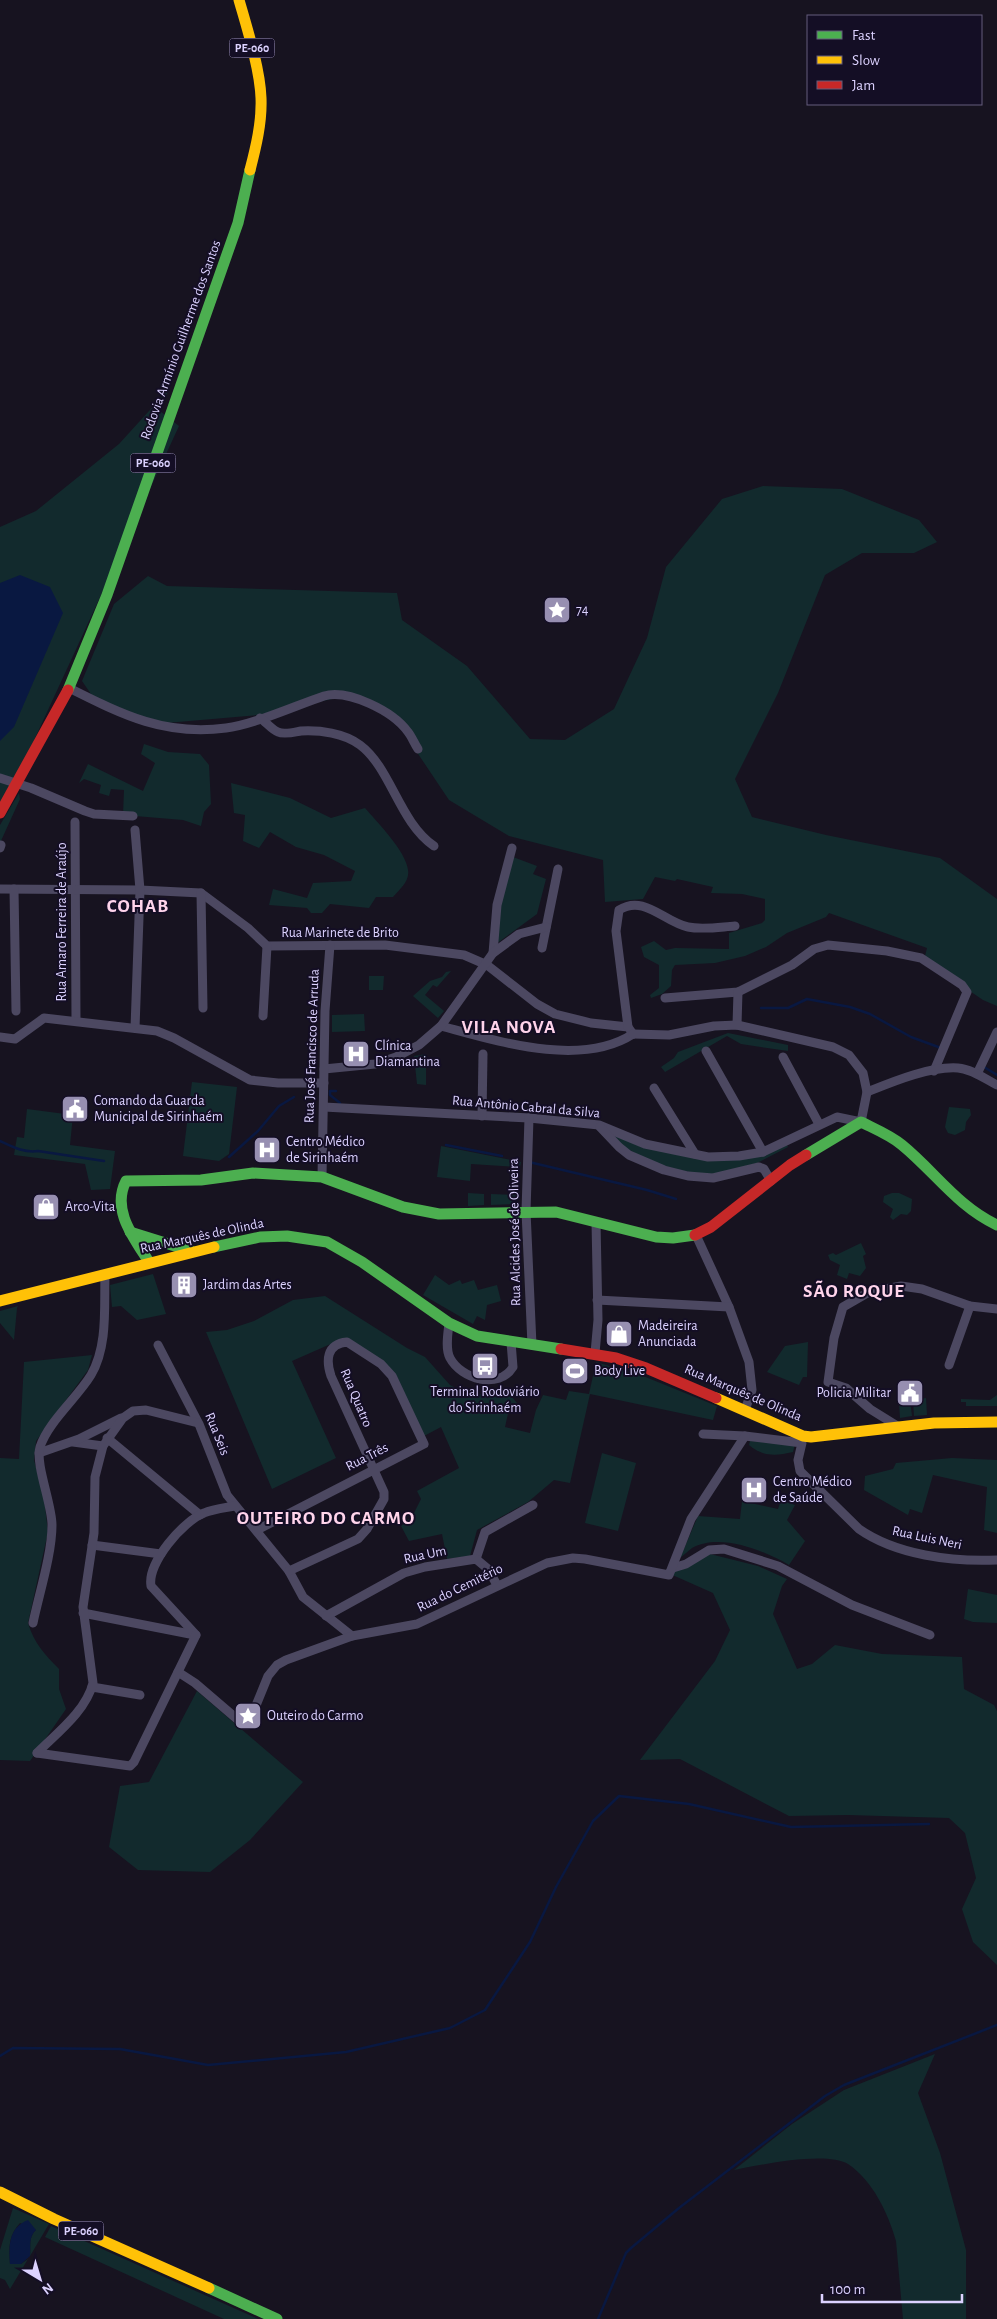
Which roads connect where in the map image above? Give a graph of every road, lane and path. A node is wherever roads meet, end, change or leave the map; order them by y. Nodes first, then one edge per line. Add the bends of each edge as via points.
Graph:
1 (239, 0) edge
2 (69, 688) junction
3 (260, 718) junction
4 (418, 749) dead end
5 (0, 778) edge
6 (16, 784) junction
7 (0, 813) edge
8 (133, 816) dead end
9 (75, 822) dead end
10 (135, 830) dead end
11 (434, 846) dead end
12 (512, 848) dead end
13 (558, 870) dead end
14 (0, 889) edge
15 (14, 889) junction
16 (76, 889) junction
17 (140, 890) junction
18 (201, 893) junction
19 (735, 926) dead end
20 (546, 927) junction
21 (267, 946) junction
22 (330, 946) junction
23 (542, 948) dead end
24 (494, 953) junction
25 (487, 965) junction
26 (738, 992) junction
27 (665, 998) dead end
28 (203, 1008) dead end
29 (16, 1011) dead end
30 (263, 1016) dead end
31 (76, 1021) junction
32 (737, 1025) junction
33 (441, 1026) junction
34 (135, 1028) junction
35 (630, 1031) junction
36 (997, 1032) edge
37 (0, 1037) edge
38 (706, 1051) dead end
39 (483, 1054) dead end
40 (783, 1057) dead end
41 (324, 1069) junction
42 (934, 1071) junction
43 (977, 1074) junction
44 (997, 1085) edge
45 (654, 1088) dead end
46 (324, 1090) junction
47 (867, 1092) junction
48 (324, 1108) junction
49 (482, 1116) junction
50 (529, 1118) junction
51 (861, 1122) junction
52 (819, 1124) junction
53 (599, 1125) junction
54 (763, 1152) junction
55 (695, 1154) junction
56 (322, 1177) junction
57 (771, 1181) junction
58 (526, 1212) junction
59 (596, 1222) junction
60 (997, 1225) edge
61 (130, 1232) junction
62 (696, 1235) junction
63 (192, 1251) junction
64 (149, 1262) junction
65 (105, 1275) junction
66 (597, 1300) junction
67 (0, 1301) edge
68 (970, 1306) junction
69 (729, 1307) junction
70 (997, 1309) edge
71 (450, 1323) junction
72 (511, 1342) junction
73 (158, 1345) dead end
74 (532, 1345) junction
75 (595, 1353) junction
76 (327, 1364) joint
77 (950, 1364) dead end
78 (745, 1410) junction
79 (128, 1414) junction
80 (198, 1422) junction
81 (997, 1422) edge
82 (899, 1427) junction
83 (703, 1434) dead end
84 (745, 1436) junction
85 (802, 1439) junction
86 (72, 1442) junction
87 (105, 1442) junction
88 (39, 1453) junction
89 (372, 1470) junction
90 (235, 1506) junction
91 (533, 1506) dead end
92 (200, 1515) junction
93 (257, 1530) junction
94 (92, 1545) junction
95 (161, 1554) junction
96 (476, 1559) junction
97 (997, 1560) edge
98 (673, 1568) junction
99 (289, 1571) junction
100 (497, 1585) junction
101 (83, 1613) junction
102 (326, 1616) junction
103 (33, 1622) dead end
104 (196, 1635) junction
105 (930, 1635) dead end
106 (352, 1636) junction
107 (178, 1672) junction
108 (92, 1688) junction
109 (140, 1695) dead end
110 (0, 2192) edge
111 (277, 2319) edge

1 - 2 main road, Rodovia Armínio Guilherme dos Santos / PE-060 via 261,97 257,141 246,194 224,266 107,594
2 - 3 street via 119,713 167,728 227,728
2 - 6 main road, Rodovia Armínio Guilherme dos Santos / PE-060
3 - 4 street via 330,694 351,696 399,722
3 - 11 street via 278,732 320,731 349,738 362,746 380,769 415,828
5 - 6 street
6 - 7 main road, Rodovia Armínio Guilherme dos Santos / PE-060
6 - 8 street via 85,812
9 - 16 street, Rua Amaro Ferreira de Araújo
10 - 17 street
12 - 24 street via 497,905
13 - 20 street
14 - 15 street
15 - 16 street
15 - 29 street
16 - 17 street
16 - 31 street, Rua Amaro Ferreira de Araújo
17 - 18 street
17 - 34 street
18 - 21 street, Rua Marinete de Brito
18 - 28 street
19 - 35 street via 688,927 638,905 619,910 616,931
20 - 23 street
20 - 24 street via 519,934
21 - 22 street, Rua Marinete de Brito
21 - 30 street
22 - 25 street, Rua Marinete de Brito via 385,945 426,949 464,955
22 - 41 street, Rua José Francisco de Arruda
24 - 25 street
25 - 33 street
25 - 35 street, Rua Marinete de Brito via 555,1014
26 - 27 street
26 - 32 street
26 - 42 street via 792,965 821,946 841,945 921,958 966,990
31 - 34 street
31 - 37 street via 44,1018 15,1038
32 - 35 street, Rua Marinete de Brito via 669,1035
32 - 47 street, Rua Marinete de Brito via 840,1050 860,1068
33 - 35 street via 486,1038 575,1052 610,1046
33 - 41 street via 422,1043 396,1057 375,1064
34 - 46 street via 165,1034 250,1080
36 - 43 street
38 - 54 street
39 - 49 street
40 - 52 street
41 - 46 street, Rua José Francisco de Arruda
42 - 43 street via 958,1068
42 - 47 street
43 - 44 street
45 - 55 street
46 - 48 street, Rua José Francisco de Arruda
47 - 51 street
48 - 49 street, Rua Antônio Cabral da Silva
48 - 56 street, Rua José Francisco de Arruda
49 - 50 street, Rua Antônio Cabral da Silva
50 - 53 street, Rua Antônio Cabral da Silva
50 - 58 street, Rua Alcides José de Oliveira
51 - 52 street, Rua Antônio Cabral da Silva via 841,1116
51 - 57 main road via 790,1165
51 - 60 main road via 902,1145 962,1206 977,1217
52 - 54 street, Rua Antônio Cabral da Silva
53 - 55 street, Rua Antônio Cabral da Silva via 645,1144
53 - 57 street via 619,1148 655,1168 707,1178 759,1167
54 - 55 street, Rua Antônio Cabral da Silva via 708,1157
56 - 58 main road via 403,1207 440,1214
56 - 61 main road via 253,1173 201,1180 126,1181 122,1188 122,1213
57 - 62 main road via 730,1214
58 - 59 main road via 556,1212
58 - 74 street, Rua Alcides José de Oliveira
59 - 62 main road via 656,1237
59 - 66 street
61 - 63 main road
61 - 64 main road
62 - 69 street
63 - 64 main road, Rua Marquês de Olinda
63 - 71 main road, Rua Marquês de Olinda via 260,1237 318,1239 362,1262
64 - 65 main road, Rua Marquês de Olinda
65 - 67 main road, Rua Marquês de Olinda
65 - 88 street via 102,1349 98,1362 84,1386 45,1436
66 - 69 street
66 - 75 street
68 - 70 street
68 - 77 street
68 - 82 street via 922,1289 901,1286 869,1292 842,1307 828,1382 845,1387 870,1409
69 - 78 street via 752,1376 752,1390
71 - 72 main road, Rua Marquês de Olinda via 477,1336
71 - 72 street via 449,1356 465,1374 494,1380 502,1378 513,1367
72 - 74 main road, Rua Marquês de Olinda
73 - 80 street, Rua Seis
74 - 75 main road, Rua Marquês de Olinda
75 - 78 main road, Rua Marquês de Olinda via 646,1368
76 - 89 street, Rua Quatro
76 - 89 street, Rua Três via 332,1350 347,1342 381,1364 392,1376 424,1444
78 - 85 main road, Rua Marquês de Olinda
79 - 80 street via 146,1410
79 - 86 street
79 - 87 street
80 - 90 street, Rua Seis
81 - 82 main road, Rua Marquês de Olinda via 952,1421
82 - 85 main road, Rua Marquês de Olinda
83 - 84 street
84 - 85 street
84 - 98 street via 696,1511
85 - 97 street, Rua Luis Neri via 798,1460 803,1475 859,1529 878,1541 942,1557
86 - 87 street
86 - 88 street
87 - 92 street
87 - 94 street via 95,1477
88 - 103 street via 52,1527
89 - 93 street, Rua Três
89 - 99 street, Rua Quatro via 384,1492 384,1499 367,1530 353,1542
90 - 92 street
90 - 93 street, Rua Seis
91 - 96 street via 485,1532
92 - 95 street
93 - 99 street, Rua Seis
94 - 95 street
94 - 101 street
95 - 104 street via 153,1568 151,1586
96 - 100 street via 488,1569
96 - 102 street, Rua Um via 404,1573
98 - 100 street, Rua do Cemitério via 669,1575 573,1558 547,1563
98 - 105 street via 708,1550 724,1549 778,1566 852,1605
99 - 102 street via 303,1597
100 - 106 street, Rua do Cemitério via 417,1624
101 - 104 street
101 - 108 street
102 - 106 street
104 - 107 street
106 - 107 street, Rua do Cemitério via 277,1665 268,1676 248,1725
107 - 108 street via 134,1762 126,1766 38,1753 83,1703
108 - 109 street
110 - 111 main road, PE-060

